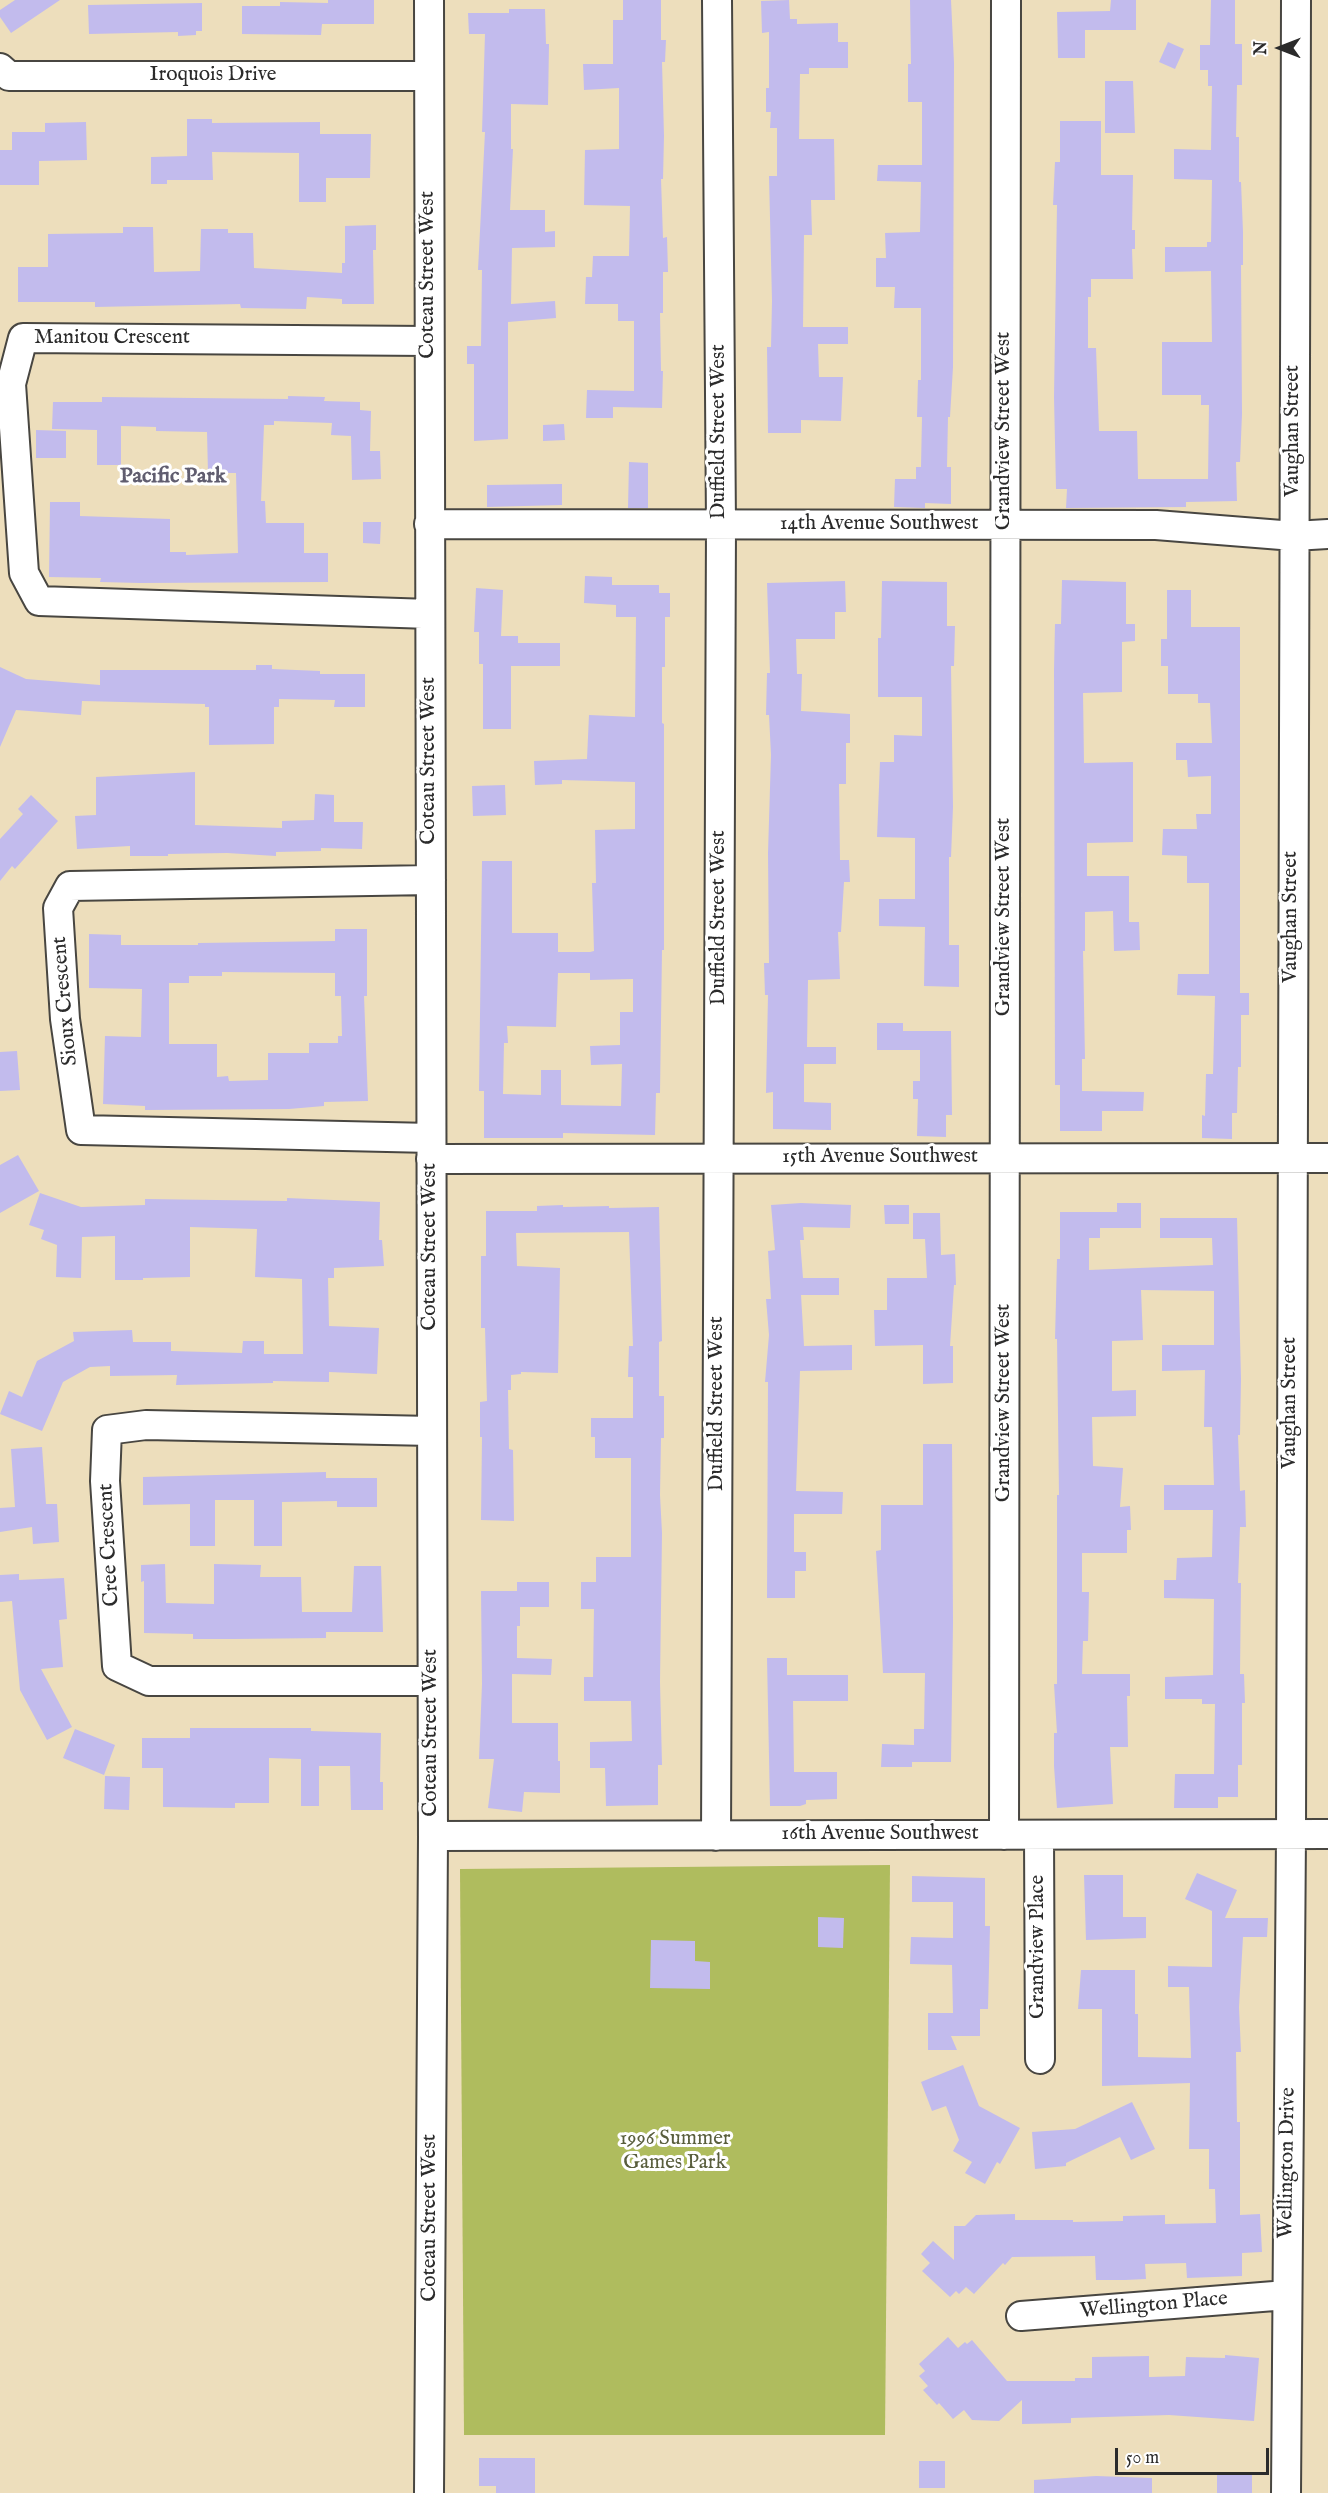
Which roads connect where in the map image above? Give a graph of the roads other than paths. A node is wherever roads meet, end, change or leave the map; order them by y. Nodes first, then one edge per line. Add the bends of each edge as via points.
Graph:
1 (429, 0) edge
2 (717, 0) edge
3 (1005, 0) edge
4 (1296, 0) edge
5 (0, 68) edge
6 (429, 76) junction
7 (429, 341) junction
8 (429, 524) junction
9 (721, 525) junction
10 (1005, 526) junction
11 (1328, 534) edge
12 (1294, 536) junction
13 (430, 614) junction
14 (430, 880) junction
15 (431, 1148) junction
16 (720, 1158) junction
17 (1005, 1158) junction
18 (1291, 1158) junction
19 (1328, 1158) edge
20 (432, 1431) junction
21 (432, 1681) junction
22 (1291, 1834) junction
23 (1328, 1834) edge
24 (1004, 1835) junction
25 (1039, 1835) junction
26 (433, 1836) junction
27 (716, 1836) junction
28 (1040, 2059) dead end
29 (1287, 2295) junction
30 (1022, 2316) dead end
31 (429, 2493) edge
32 (1286, 2493) edge

1 - 6 street, Coteau Street West
2 - 9 street, Duffield Street West
3 - 10 street, Grandview Street West
4 - 12 street, Vaughan Street
5 - 6 street, Iroquois Drive via 9,76
6 - 7 street, Coteau Street West
7 - 8 street, Coteau Street West
7 - 13 street, Manitou Crescent via 23,338 11,384 24,573 39,601
8 - 9 street, 14th Avenue Southwest
8 - 13 street, Coteau Street West
9 - 10 street, 14th Avenue Southwest
9 - 16 street, Duffield Street West
10 - 12 street, 14th Avenue Southwest via 1156,525
10 - 17 street, Grandview Street West
11 - 12 street, 14th Avenue Southwest
12 - 18 street, Vaughan Street
13 - 14 street, Coteau Street West
14 - 15 street, Coteau Street West
14 - 15 street, Sioux Crescent via 70,886 58,908 65,1019 81,1130
15 - 16 street, 15th Avenue Southwest
15 - 20 street, Coteau Street West
16 - 17 street, 15th Avenue Southwest
16 - 27 street, Duffield Street West
17 - 18 street, 15th Avenue Southwest
17 - 24 street, Grandview Street West
18 - 19 street, 15th Avenue Southwest
18 - 22 street, Vaughan Street
20 - 21 street, Coteau Street West
20 - 21 street, Cree Crescent via 146,1425 107,1430 105,1481 117,1666 149,1681
21 - 26 street, Coteau Street West
22 - 23 street, 16th Avenue Southwest
22 - 25 street, 16th Avenue Southwest
22 - 29 street, Wellington Drive
24 - 25 street, 16th Avenue Southwest
24 - 27 street, 16th Avenue Southwest
25 - 28 street, Grandview Place
26 - 27 street, 16th Avenue Southwest
26 - 31 street, Coteau Street West
29 - 30 street, Wellington Place
29 - 32 street, Wellington Drive

